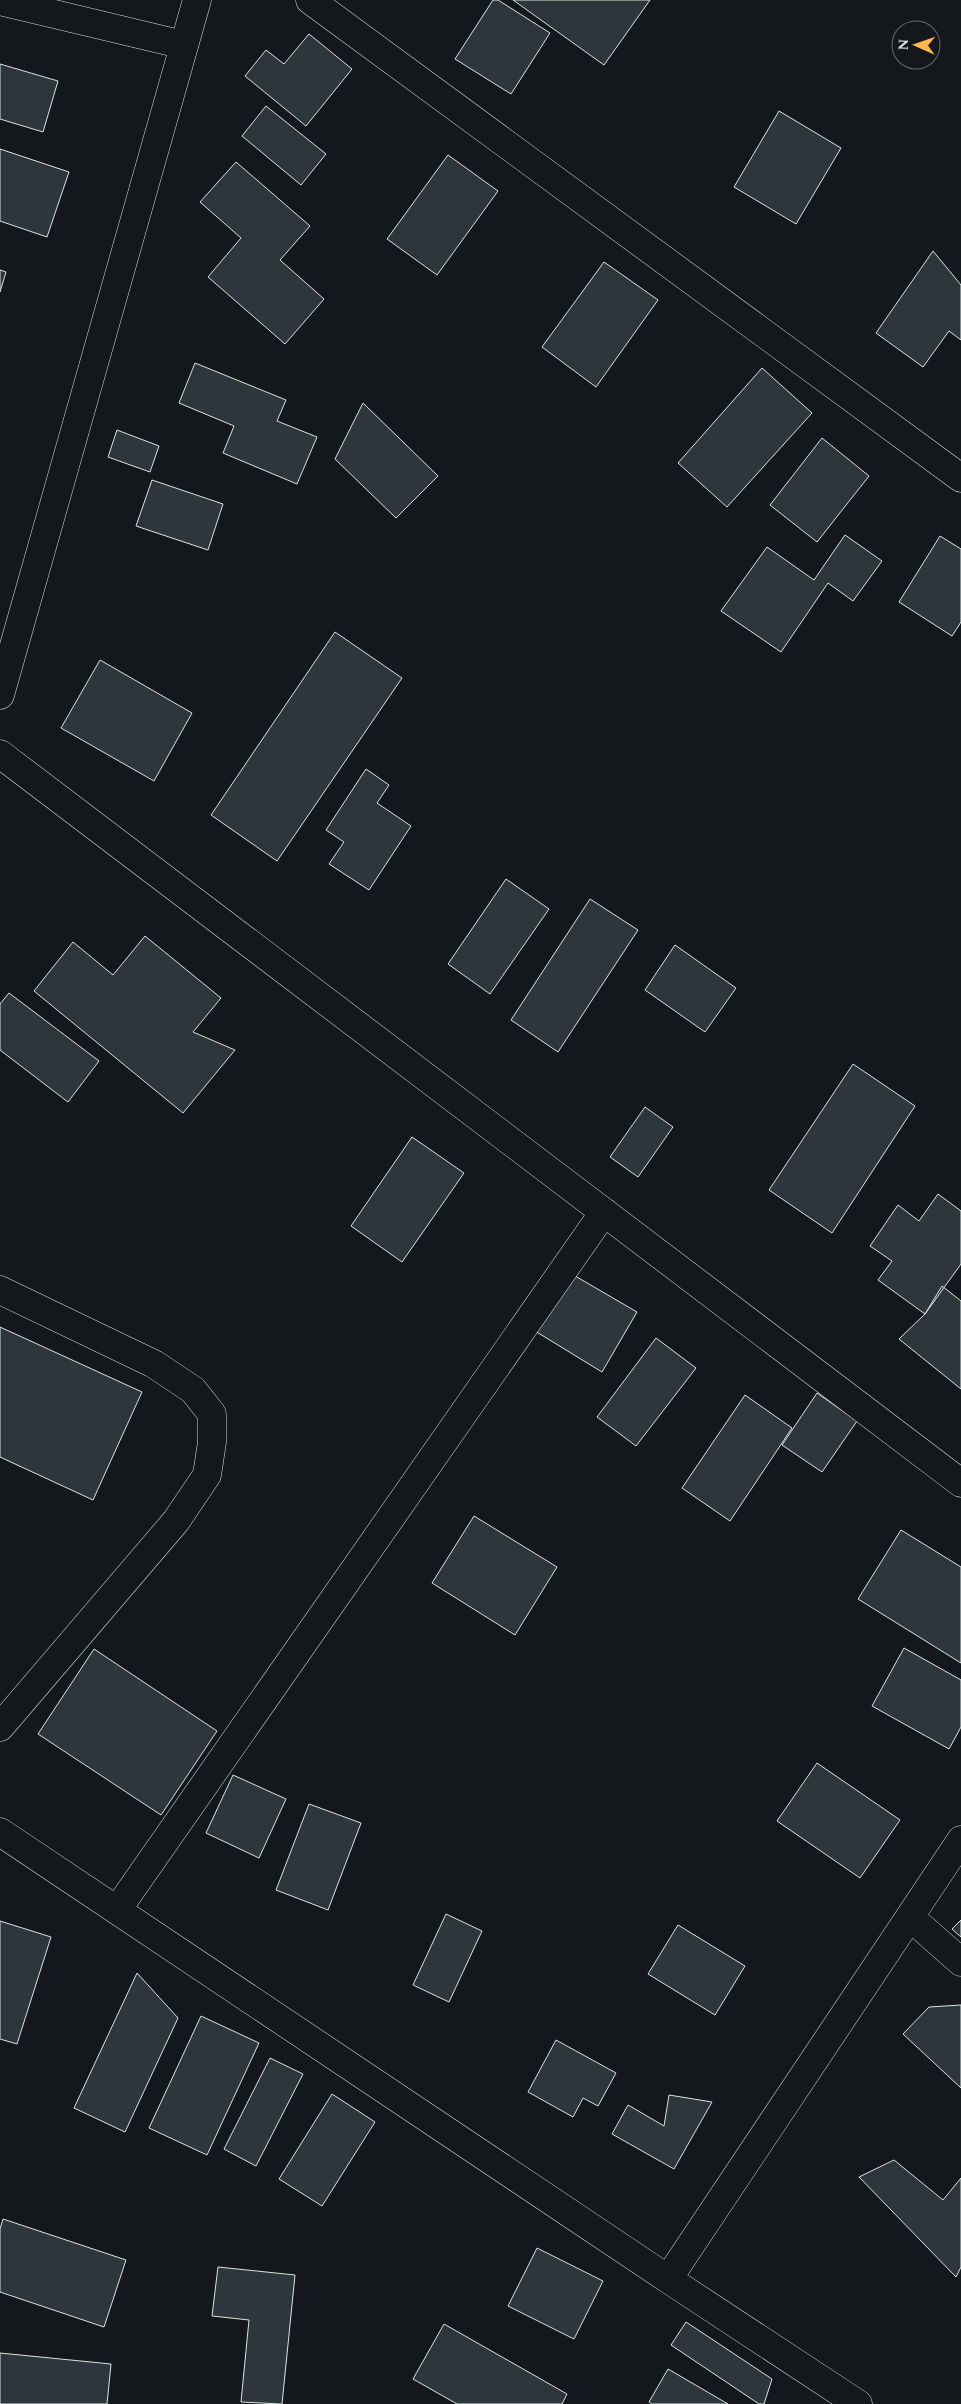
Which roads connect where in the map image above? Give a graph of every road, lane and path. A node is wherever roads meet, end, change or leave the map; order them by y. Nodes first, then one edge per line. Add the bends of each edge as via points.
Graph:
1 (0, 0) edge
2 (197, 0) edge
3 (310, 0) edge
4 (184, 45) junction
5 (961, 478) edge
6 (0, 695) edge
7 (0, 754) edge
8 (604, 1212) junction
9 (0, 1290) edge
10 (961, 1483) edge
11 (0, 1727) edge
12 (0, 1832) edge
13 (961, 1840) edge
14 (117, 1910) junction
15 (910, 1917) junction
16 (961, 1962) edge
17 (668, 2279) junction
18 (858, 2404) edge

1 - 4 street
2 - 4 street
3 - 5 street
4 - 6 street
7 - 8 street
8 - 10 street
8 - 14 street
9 - 11 street via 154,1364 193,1390 212,1414 212,1442 207,1475 176,1521
12 - 14 street
13 - 15 street
14 - 17 street
15 - 16 street
15 - 17 street
17 - 18 street

